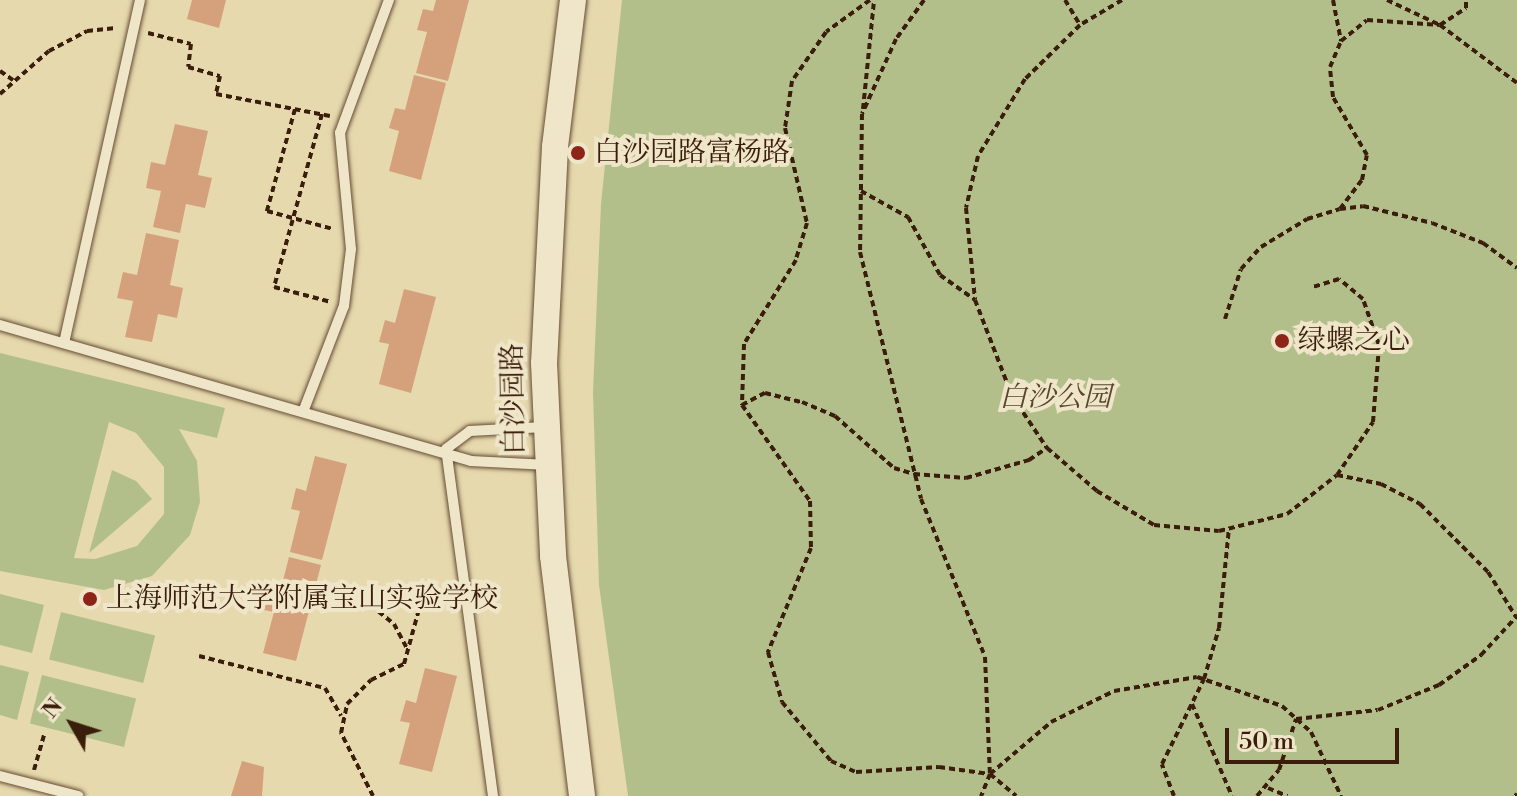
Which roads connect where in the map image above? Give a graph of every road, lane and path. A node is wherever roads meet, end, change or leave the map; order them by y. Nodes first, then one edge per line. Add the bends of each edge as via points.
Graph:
1 (140, 0) edge
2 (389, 0) edge
3 (573, 0) edge
4 (872, 0) edge
5 (924, 0) edge
6 (1065, 0) edge
7 (1122, 0) edge
8 (1333, 0) edge
9 (1387, 0) edge
10 (1466, 0) edge
11 (1080, 25) junction
12 (1440, 25) junction
13 (134, 29) junction
14 (1341, 41) junction
15 (0, 71) edge
16 (13, 80) junction
17 (1517, 83) edge
18 (0, 94) edge
19 (295, 109) junction
20 (322, 114) junction
21 (862, 114) junction
22 (345, 119) junction
23 (861, 191) junction
24 (1340, 209) junction
25 (294, 218) junction
26 (349, 233) junction
27 (1517, 268) edge
28 (1313, 287) dead end
29 (975, 300) junction
30 (344, 306) junction
31 (1225, 319) dead end
32 (0, 325) edge
33 (64, 343) junction
34 (742, 405) junction
35 (303, 412) junction
36 (546, 426) junction
37 (1047, 448) junction
38 (446, 449) junction
39 (548, 465) junction
40 (914, 474) junction
41 (1337, 475) junction
42 (1229, 528) junction
43 (463, 591) junction
44 (363, 599) dead end
45 (1517, 618) edge
46 (408, 651) junction
47 (199, 656) dead end
48 (1204, 679) junction
49 (1192, 704) junction
50 (342, 718) junction
51 (1296, 719) junction
52 (44, 735) dead end
53 (990, 774) junction
54 (0, 776) edge
55 (31, 784) junction
56 (1268, 788) junction
57 (78, 796) edge
58 (373, 796) edge
59 (493, 796) edge
60 (582, 796) edge
61 (981, 796) edge
62 (1016, 796) edge
63 (1174, 796) edge
64 (1232, 796) edge
65 (1257, 796) edge
66 (1287, 796) edge
67 (1341, 796) edge

1 - 13 lane
2 - 22 lane
3 - 36 street, 白沙园路 via 546,264
4 - 21 path
4 - 34 path via 826,32 792,81 785,128 807,223 796,260 744,344
5 - 21 path via 896,39
6 - 11 path
7 - 11 path
8 - 14 path
9 - 12 path
10 - 12 path via 1466,8
11 - 29 path via 1025,79 978,156 966,208
12 - 14 path via 1367,20
12 - 17 path
13 - 16 path via 87,31
13 - 19 path via 191,44 188,67 220,76 216,94
13 - 33 lane
14 - 24 path via 1330,67 1333,97 1367,155 1362,180
15 - 16 path
16 - 18 path
19 - 20 path
19 - 25 path via 267,211
20 - 22 path
20 - 25 path
21 - 23 path
22 - 26 lane via 340,146
23 - 29 path via 908,217 940,275
23 - 40 path via 860,252
24 - 27 path via 1363,206 1432,223 1483,243
24 - 31 path via 1307,219 1261,247 1241,269
25 - 26 path
25 - 30 path via 274,287
26 - 30 lane
28 - 41 path via 1339,279 1363,299 1379,345 1373,422
29 - 37 path via 1012,396
30 - 35 lane
32 - 33 lane
33 - 35 lane
34 - 40 path via 765,393 802,402 835,416 894,468
34 - 53 path via 810,501 811,548 768,652 782,702 809,742 856,772 939,767
35 - 38 lane
36 - 38 lane via 470,431
36 - 39 street, 白沙园路
37 - 40 path via 966,478
37 - 42 path via 1097,491 1154,525
38 - 39 lane via 471,461
38 - 43 lane
39 - 60 street, 白沙园路 via 565,681
40 - 53 path via 985,657
41 - 42 path via 1287,514
41 - 45 path via 1381,484 1420,504 1488,572
42 - 48 path via 1219,628
43 - 46 path via 438,591 421,602 409,628
43 - 59 lane
44 - 46 path via 394,624
45 - 51 path via 1481,655 1439,685 1378,710
46 - 50 path via 404,664 358,690
47 - 50 path via 325,688
48 - 49 path
48 - 51 path via 1246,689
48 - 53 path via 1114,691 1051,722
49 - 63 path via 1162,764
49 - 64 path
50 - 58 path via 341,733
51 - 56 path
51 - 67 path via 1311,732
52 - 55 path
53 - 61 path
53 - 62 path
54 - 55 lane
55 - 57 lane
56 - 65 path
56 - 66 path

